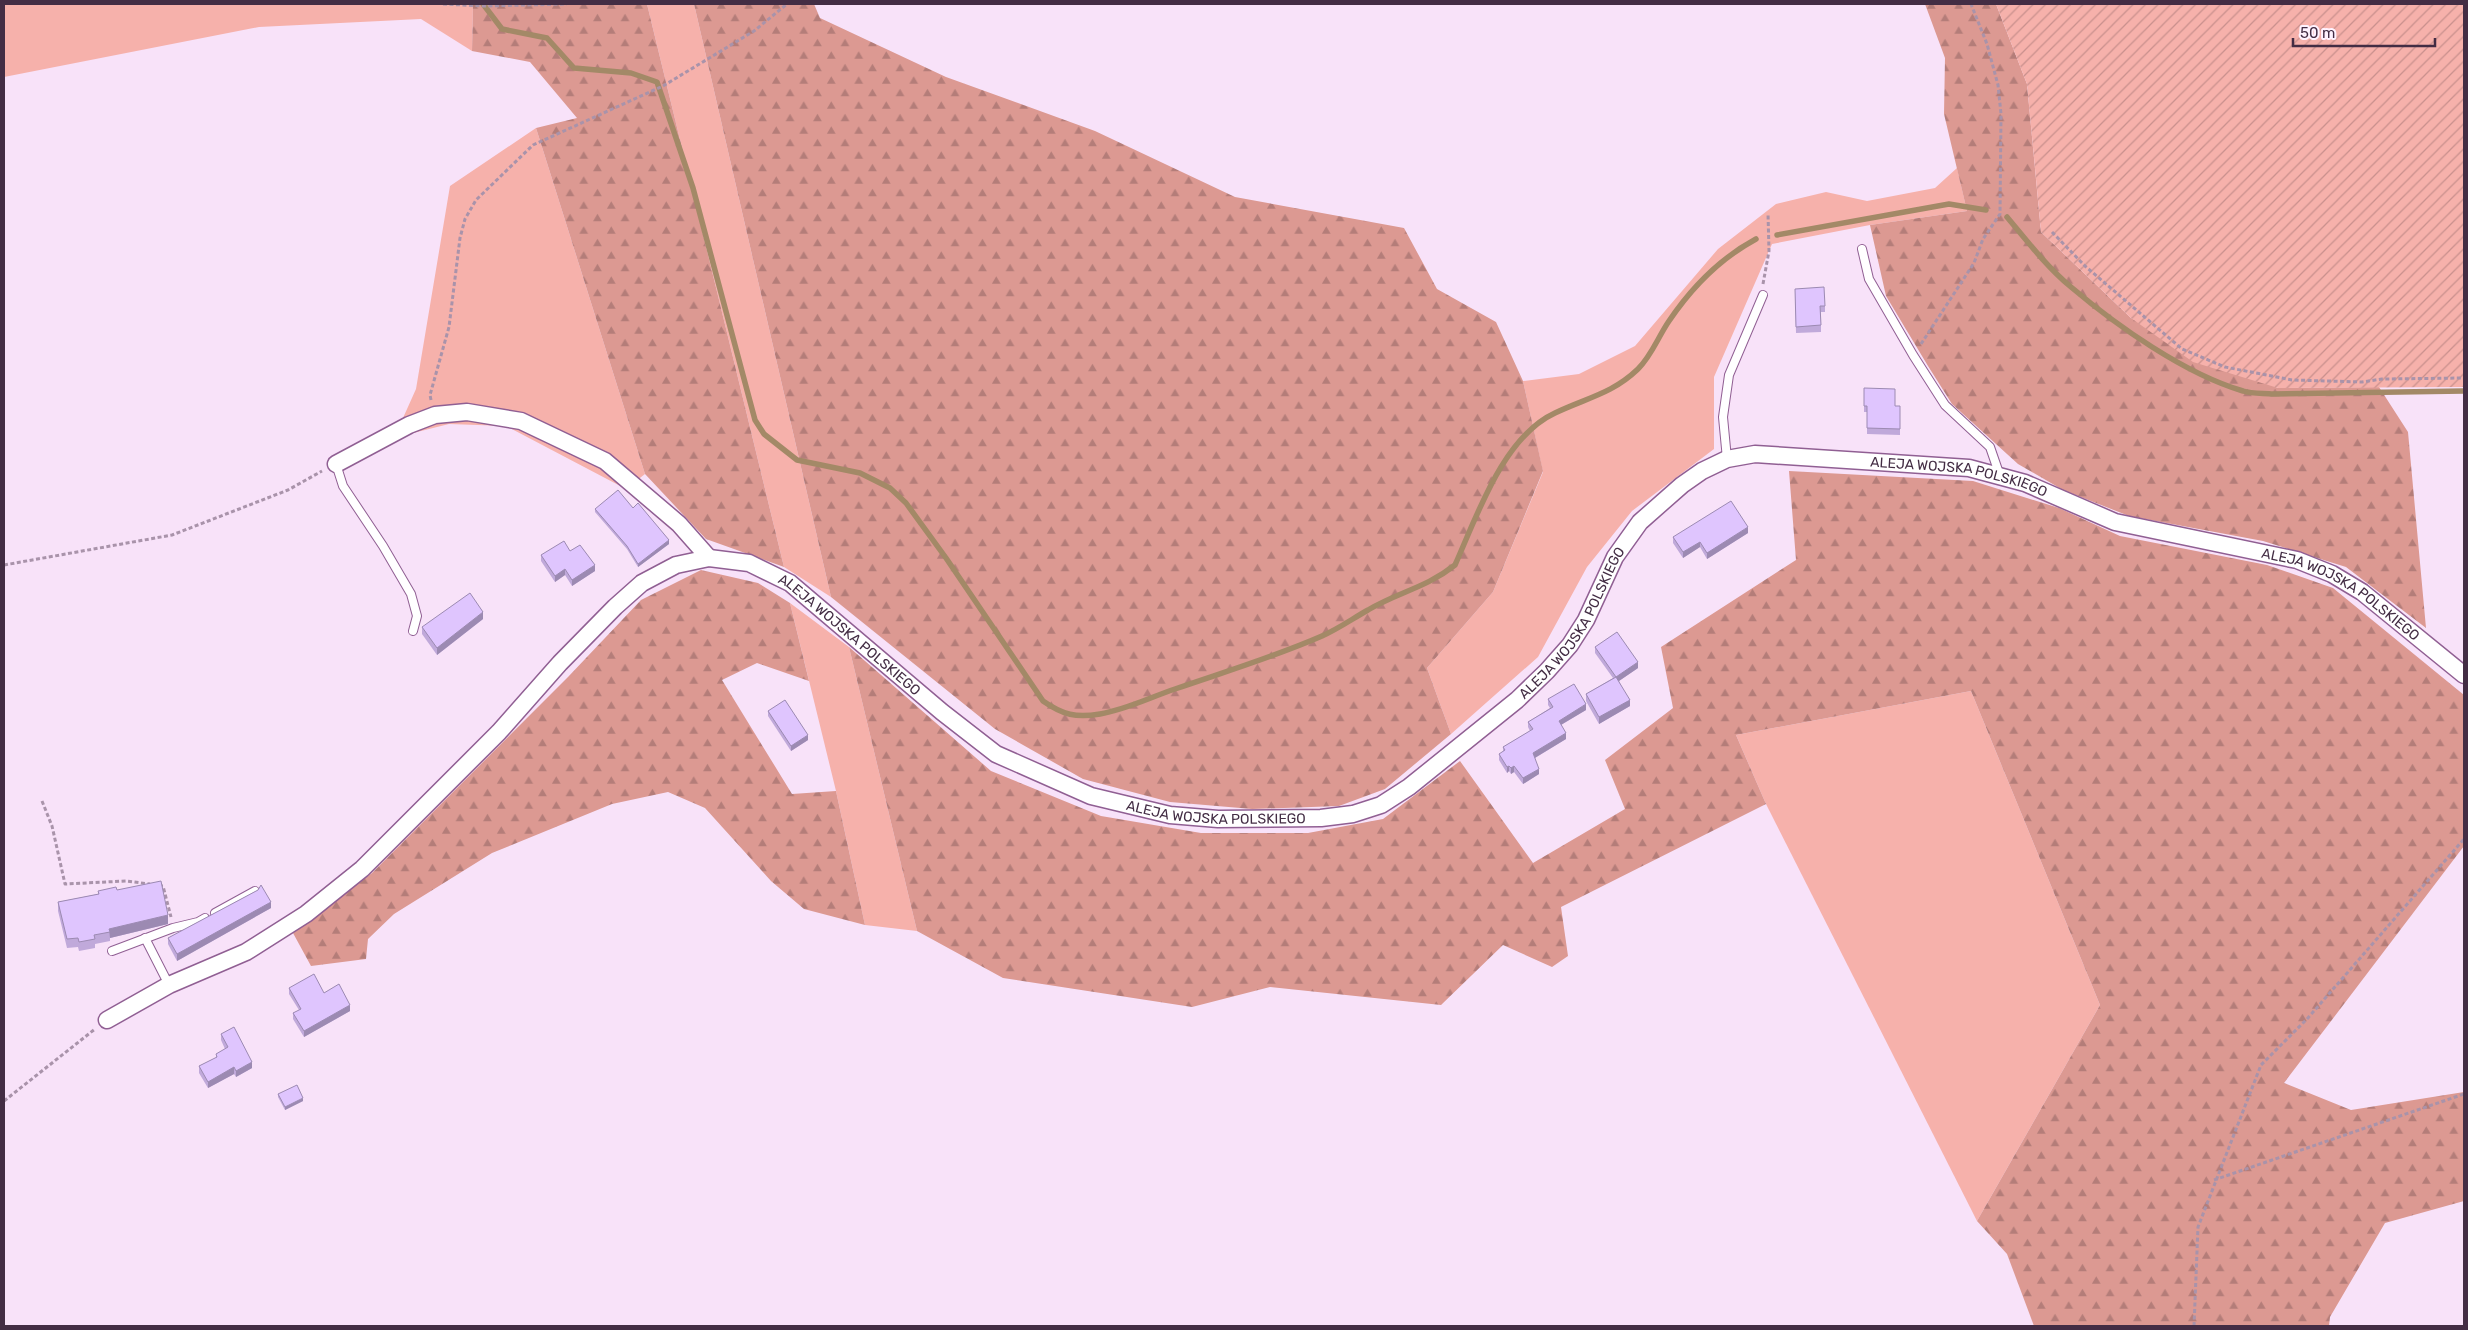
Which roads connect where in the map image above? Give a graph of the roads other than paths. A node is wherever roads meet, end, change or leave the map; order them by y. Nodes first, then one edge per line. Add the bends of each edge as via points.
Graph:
1 (1862, 249) dead end
2 (1763, 294) road end
3 (1727, 459) junction
4 (336, 464) joint
5 (2000, 476) junction
6 (709, 558) junction
7 (413, 631) dead end
8 (2464, 675) edge
9 (255, 891) edge
10 (145, 938) junction
11 (112, 951) dead end
12 (168, 985) junction
13 (107, 1020) road end

1 - 5 lane via 1869,279 1913,355 1944,405 1990,447
2 - 3 lane via 1729,375 1723,417
3 - 5 street, ALEJA WOJSKA POLSKIEGO via 1755,454 1970,468
3 - 6 street, ALEJA WOJSKA POLSKIEGO via 1682,485 1640,522 1615,557 1586,620 1570,645 1517,700 1409,787 1381,805 1353,814 1321,818 1218,819 1170,815 1091,796 996,754 790,583 749,563
4 - 6 street via 409,425 435,415 467,412 521,421 605,461 679,524
4 - 7 lane via 343,486 411,594 417,616
5 - 8 street, ALEJA WOJSKA POLSKIEGO via 2026,483 2115,522 2297,560 2332,574 2362,592
6 - 12 street via 676,566 642,583 615,607 436,797 362,869 246,952
9 - 10 lane via 198,922
10 - 11 lane
10 - 12 lane
12 - 13 street

